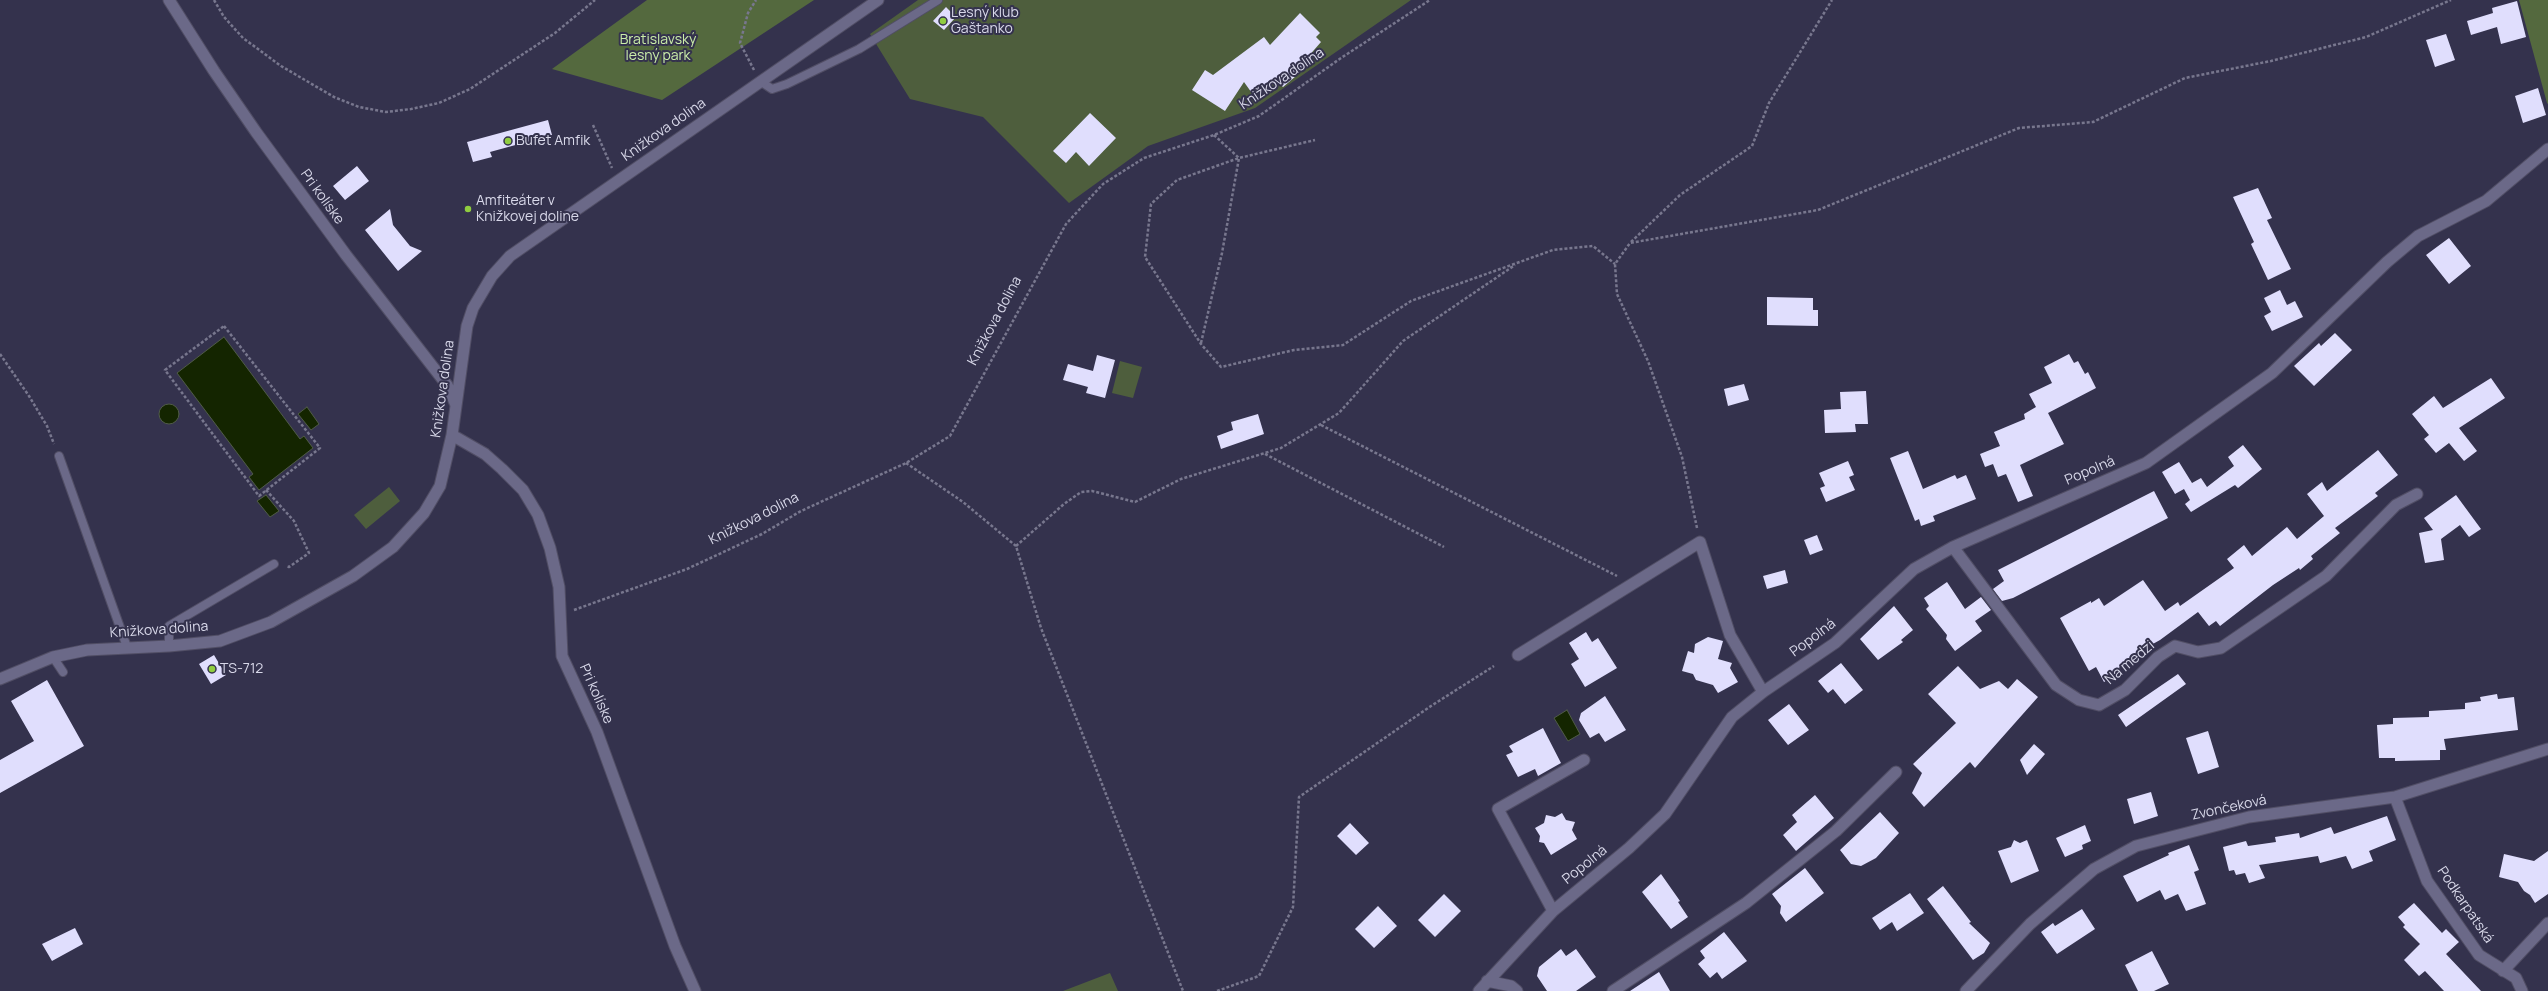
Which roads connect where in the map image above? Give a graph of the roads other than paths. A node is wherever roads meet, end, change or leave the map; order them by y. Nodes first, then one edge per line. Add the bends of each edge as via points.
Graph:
1 (169, 0) edge
2 (878, 0) edge
3 (938, 0) edge
4 (760, 81) junction
5 (2548, 149) edge
6 (457, 407) junction
7 (452, 435) junction
8 (59, 456) road end
9 (2418, 494) dead end
10 (1953, 547) junction
11 (274, 564) dead end
12 (169, 646) junction
13 (126, 647) junction
14 (1518, 655) dead end
15 (54, 657) junction
16 (63, 672) dead end
17 (0, 680) edge
18 (1763, 692) junction
19 (2548, 749) edge
20 (1584, 760) dead end
21 (1896, 772) dead end
22 (2395, 797) junction
23 (1553, 911) junction
24 (2548, 923) edge
25 (2503, 971) junction
26 (1487, 981) junction
27 (695, 991) edge
28 (1479, 991) edge
29 (1517, 991) edge
30 (1613, 991) edge
31 (1966, 991) edge
32 (2522, 991) edge

1 - 6 street, Pri kolíske via 256,132 346,255 447,384
2 - 4 street, Knižkova dolina
3 - 4 lane via 859,49 787,84 772,89
4 - 6 street, Knižkova dolina via 510,256 492,276 473,308 463,344
5 - 10 street, Popolná via 2486,201 2418,236 2387,262 2272,373 2146,463
6 - 7 street, Knižkova dolina
7 - 12 street, Knižkova dolina via 440,486 424,513 393,547 353,576 271,622 220,641
7 - 27 street, Pri kolíske via 485,454 502,469 523,490 538,515 554,563 562,614 562,656 597,732 675,946
8 - 13 lane
9 - 10 street, Na medzi via 2396,505 2326,576 2221,648 2198,652 2175,646 2158,657 2125,690 2099,705 2079,700 2056,685
10 - 18 street, Popolná via 1914,569 1834,643
11 - 12 lane via 169,626
12 - 13 street, Knižkova dolina
13 - 15 street, Knižkova dolina via 87,650
14 - 18 street via 1700,542 1730,635
15 - 16 lane
15 - 17 street, Knižkova dolina
18 - 23 street, Popolná via 1732,718 1664,814 1629,848
19 - 22 street, Zvončeková
20 - 23 street via 1498,809
21 - 30 street via 1836,831 1746,902
22 - 25 street, Podkarpatská via 2427,881 2479,955
22 - 31 street, Zvončeková via 2249,817 2136,846 2088,874 2030,924
23 - 26 street, Popolná
24 - 25 street
25 - 32 street, Podkarpatská via 2516,978
26 - 28 street, Popolná
26 - 29 street via 1511,986

